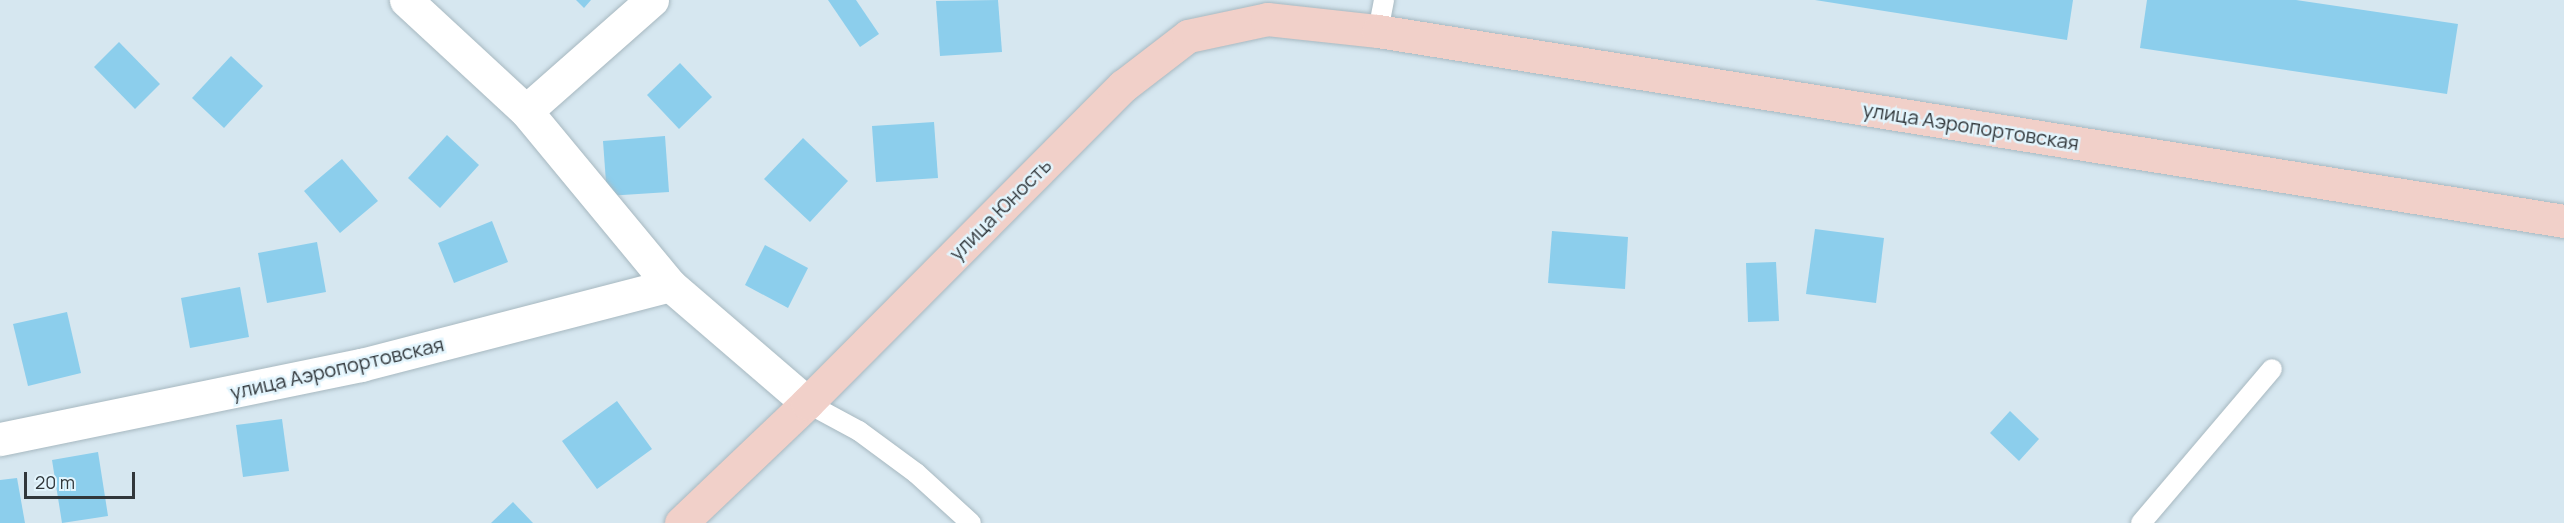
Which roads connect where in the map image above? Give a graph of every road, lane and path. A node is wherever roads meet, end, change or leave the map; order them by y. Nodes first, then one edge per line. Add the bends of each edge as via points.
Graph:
1 (406, 0) edge
2 (652, 0) edge
3 (1381, 15) edge
4 (526, 111) junction
5 (2564, 221) edge
6 (670, 285) junction
7 (2272, 369) dead end
8 (807, 403) junction
9 (0, 439) edge
10 (681, 523) edge
11 (971, 523) edge
12 (2141, 523) edge

1 - 4 street
2 - 4 street
3 - 5 street, улица Аэропортовская
3 - 8 street, улица Юность via 1266,19 1188,36 1123,86
4 - 6 street
6 - 8 street
6 - 9 street, улица Аэропортовская via 361,365
7 - 12 lane
8 - 10 street, улица Юность
8 - 11 lane via 860,431 916,473

